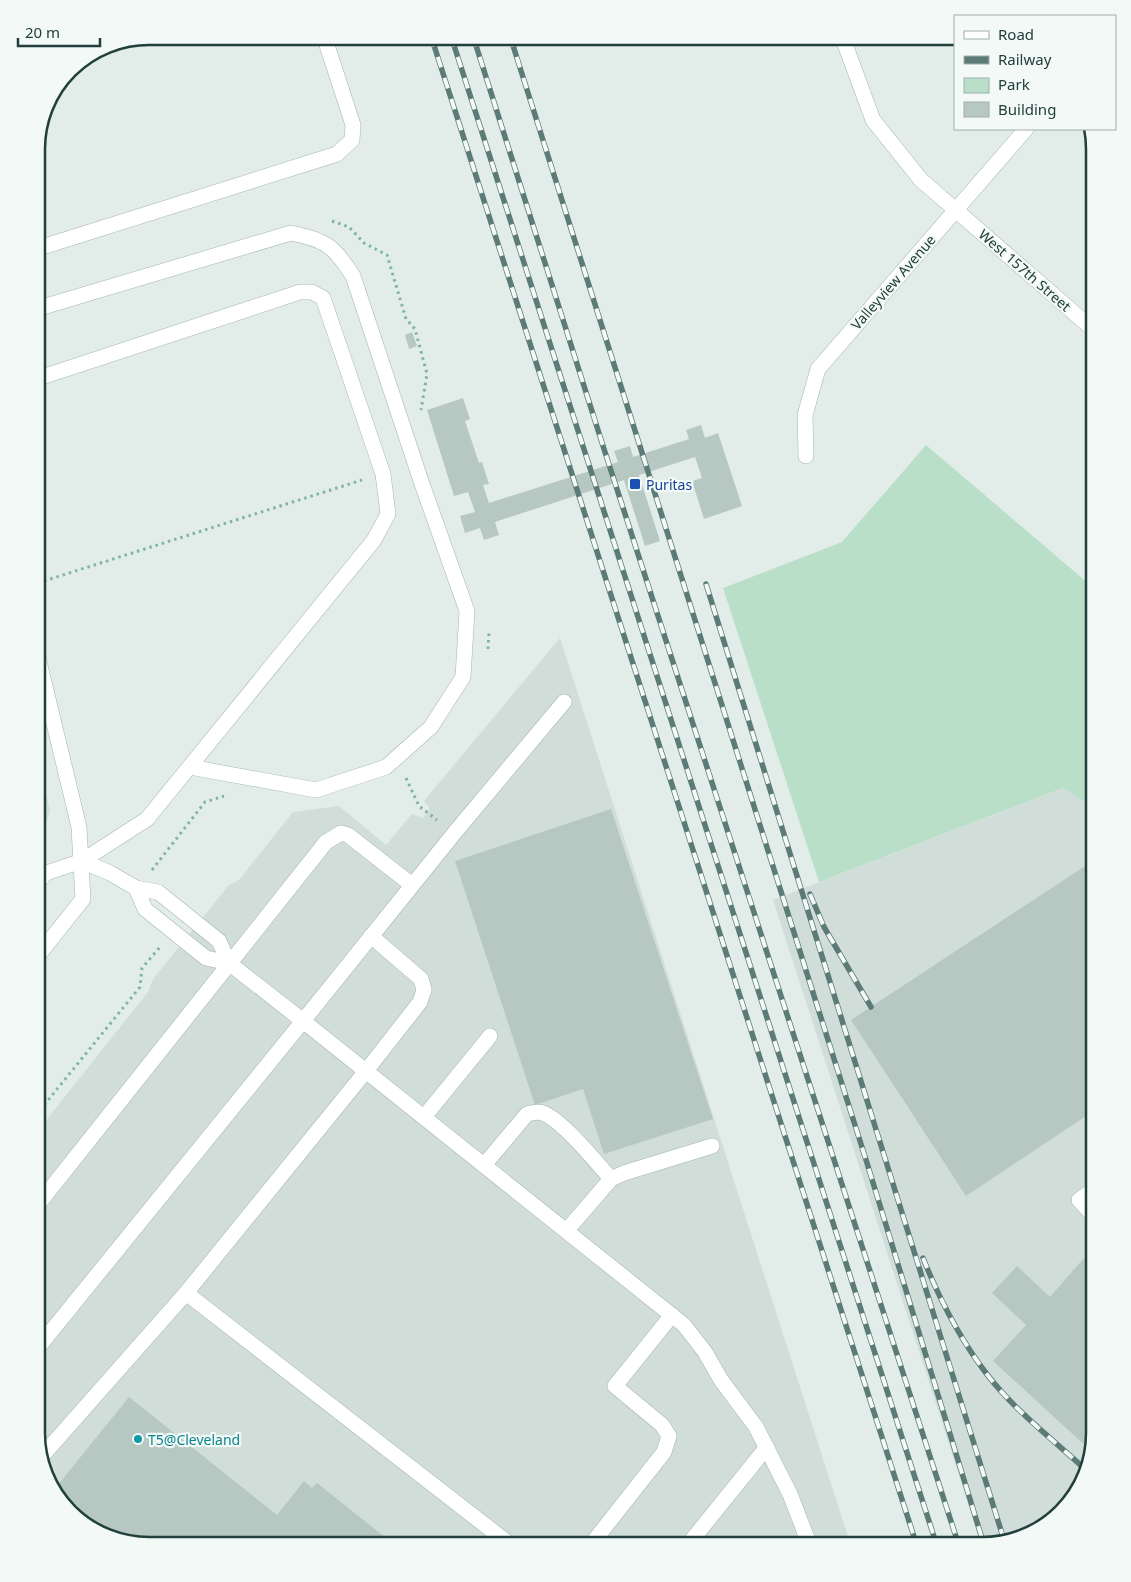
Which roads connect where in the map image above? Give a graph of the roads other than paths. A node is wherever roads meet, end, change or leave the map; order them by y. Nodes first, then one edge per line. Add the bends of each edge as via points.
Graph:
1 (327, 45) edge
2 (845, 45) edge
3 (1025, 130) edge
4 (955, 209) junction
5 (45, 245) edge
6 (45, 306) edge
7 (1086, 323) edge
8 (45, 376) edge
9 (806, 456) dead end
10 (45, 702) edge
11 (564, 702) dead end
12 (190, 767) junction
13 (82, 861) junction
14 (45, 874) edge
15 (412, 885) junction
16 (136, 888) junction
17 (371, 936) junction
18 (45, 947) edge
19 (228, 963) junction
20 (303, 1021) junction
21 (490, 1036) dead end
22 (366, 1071) junction
23 (424, 1117) junction
24 (712, 1146) dead end
25 (484, 1165) junction
26 (611, 1179) junction
27 (1086, 1195) edge
28 (45, 1196) edge
29 (1086, 1207) edge
30 (567, 1230) junction
31 (186, 1293) junction
32 (672, 1316) junction
33 (45, 1339) edge
34 (767, 1446) junction
35 (47, 1450) edge
36 (500, 1537) edge
37 (597, 1537) edge
38 (694, 1537) edge
39 (806, 1537) edge

1 - 5 street via 353,125 352,140 337,154
2 - 4 street, West 157th Street via 873,120 921,180
3 - 4 street, Valleyview Avenue
4 - 7 street, West 157th Street
4 - 9 street, Valleyview Avenue via 818,369 806,415
6 - 12 street via 290,233 315,238 337,252 353,276 468,611 463,677 431,728 386,767 316,790
8 - 12 street via 300,292 312,292 323,298 383,474 388,514 379,531
10 - 13 street via 79,827
11 - 15 street
12 - 13 street via 147,819
13 - 14 street
13 - 16 street
13 - 18 street via 83,899
15 - 17 street
15 - 19 street via 348,835 333,836
16 - 19 street via 145,908 206,958
16 - 19 street via 158,892 219,942
17 - 20 street
17 - 22 street via 421,979 424,990 420,1002
19 - 20 street
19 - 28 street
20 - 22 street
20 - 33 street
21 - 23 street
22 - 23 street
22 - 31 street
23 - 25 street
24 - 26 street
25 - 26 street via 527,1114 536,1112 544,1114 578,1142
25 - 30 street
26 - 30 street
27 - 29 street via 1079,1200
30 - 32 street
31 - 35 street
31 - 36 street
32 - 34 street via 705,1352
32 - 37 street via 615,1386 662,1425 669,1436 664,1452
34 - 38 street
34 - 39 street

